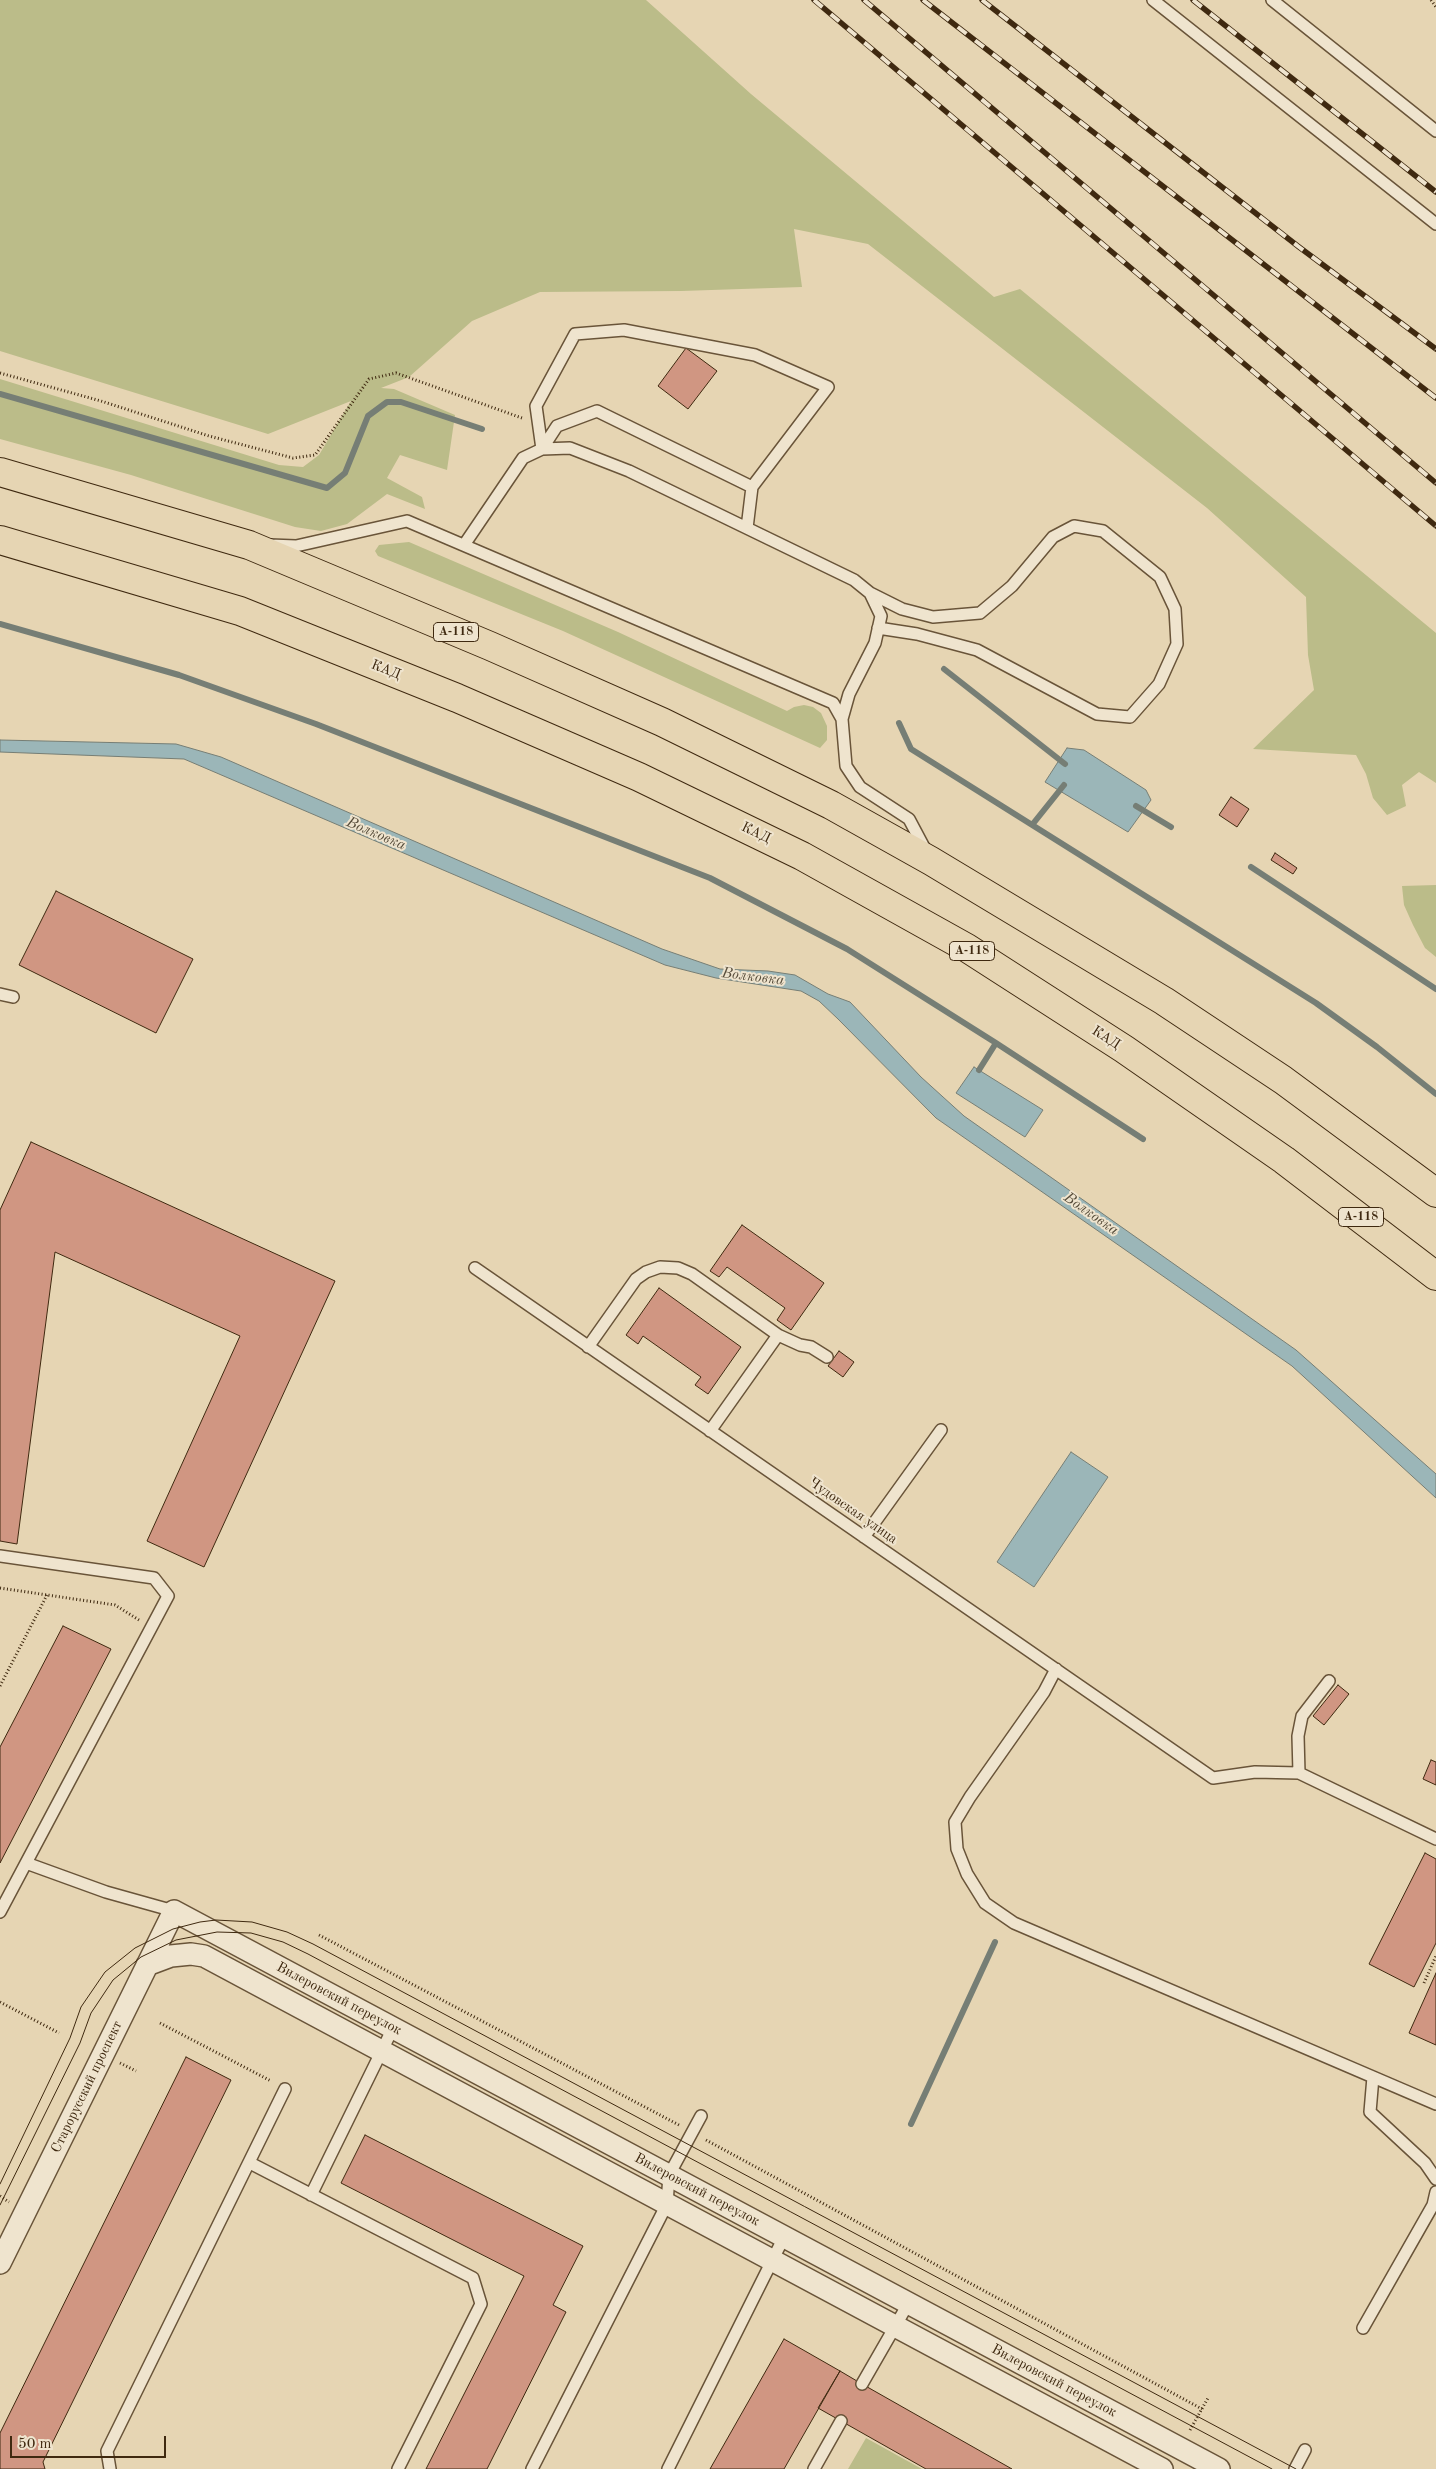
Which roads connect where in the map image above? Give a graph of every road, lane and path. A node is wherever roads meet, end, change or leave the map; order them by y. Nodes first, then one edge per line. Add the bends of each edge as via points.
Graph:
1 (1152, 0) edge
2 (1272, 0) edge
3 (1431, 0) edge
4 (1436, 7) edge
5 (1436, 130) edge
6 (1436, 224) edge
7 (0, 374) edge
8 (538, 423) junction
9 (542, 449) junction
10 (0, 472) edge
11 (752, 487) junction
12 (747, 528) junction
13 (6, 544) edge
14 (249, 545) junction
15 (464, 545) junction
16 (870, 593) junction
17 (878, 628) junction
18 (842, 719) junction
19 (931, 861) junction
20 (0, 994) edge
21 (13, 997) dead end
22 (1436, 1192) edge
23 (475, 1268) dead end
24 (1436, 1276) edge
25 (778, 1335) junction
26 (588, 1347) junction
27 (827, 1357) dead end
28 (941, 1430) dead end
29 (710, 1431) junction
30 (864, 1537) junction
31 (0, 1556) edge
32 (0, 1588) edge
33 (48, 1595) junction
34 (152, 1627) junction
35 (1056, 1669) junction
36 (1328, 1681) dead end
37 (0, 1686) edge
38 (1299, 1773) junction
39 (1436, 1839) edge
40 (26, 1863) junction
41 (174, 1911) junction
42 (0, 1912) edge
43 (319, 1935) dead end
44 (1436, 1956) edge
45 (147, 1964) junction
46 (1424, 1983) dead end
47 (0, 2002) edge
48 (160, 2023) dead end
49 (393, 2028) junction
50 (59, 2033) dead end
51 (382, 2051) junction
52 (115, 2061) dead end
53 (136, 2071) dead end
54 (1373, 2077) junction
55 (285, 2089) joint
56 (1436, 2104) edge
57 (701, 2116) dead end
58 (692, 2132) junction
59 (250, 2162) junction
60 (669, 2175) junction
61 (1436, 2179) edge
62 (1436, 2192) edge
63 (311, 2195) junction
64 (667, 2204) junction
65 (784, 2236) junction
66 (772, 2260) junction
67 (0, 2263) edge
68 (908, 2304) junction
69 (896, 2325) junction
70 (1363, 2328) dead end
71 (862, 2384) dead end
72 (1208, 2398) dead end
73 (1202, 2409) junction
74 (841, 2421) dead end
75 (1305, 2450) dead end
76 (1171, 2455) edge
77 (110, 2469) edge
78 (398, 2469) edge
79 (532, 2469) edge
80 (668, 2469) edge
81 (814, 2469) edge
82 (1219, 2469) edge
83 (1295, 2469) edge

1 - 6 lane
2 - 5 lane
3 - 4 path
7 - 8 path via 293,458 315,455 369,379 396,373
8 - 9 lane
8 - 11 lane via 536,406 575,334 624,330 755,356 828,387
9 - 11 lane via 557,426 597,411
9 - 12 lane via 570,448 629,470
9 - 15 lane via 524,458
10 - 14 highway, А-118
11 - 12 lane
12 - 16 lane via 854,580
13 - 24 highway, КАД / А-118 via 240,611 457,698 639,776 802,856 966,948 1124,1050 1284,1160
14 - 15 lane via 296,546 407,520
14 - 19 highway, А-118 via 662,722 831,805
15 - 18 lane via 833,702
16 - 17 lane via 880,616
16 - 17 lane via 902,609 933,617 980,613 1012,586 1053,537 1074,526 1103,531 1160,577 1175,609 1177,644 1159,684 1130,717 1098,714 977,650 917,634
17 - 18 lane via 875,644 849,694
18 - 19 lane via 846,766 860,786 909,818
19 - 22 highway, А-118 via 1164,1001 1284,1080
20 - 21 lane
23 - 26 lane, Чудовская улица
25 - 26 lane via 692,1274 678,1268 660,1267 636,1280
25 - 27 lane via 811,1347
25 - 29 lane
26 - 29 lane, Чудовская улица
28 - 30 lane
29 - 30 lane, Чудовская улица
30 - 35 lane, Чудовская улица
31 - 34 lane via 154,1578 168,1596
32 - 33 path
33 - 34 path via 115,1605
33 - 37 path
34 - 40 lane
35 - 38 lane, Чудовская улица via 1214,1778 1255,1772
35 - 54 lane via 1044,1692 955,1822 964,1866 985,1903 1014,1923
36 - 38 lane via 1302,1716 1298,1736
38 - 39 lane
40 - 41 lane via 106,1892
40 - 42 lane
41 - 45 street, Старорусский проспект
41 - 49 street, Вилеровский переулок
43 - 58 path
44 - 46 path
45 - 51 street, Вилеровский переулок via 171,1956 204,1956
45 - 67 street, Старорусский проспект
47 - 50 path
48 - 55 path
49 - 51 lane
49 - 60 street, Вилеровский переулок
51 - 63 lane
51 - 64 street, Вилеровский переулок
52 - 53 path
54 - 56 lane
54 - 61 lane via 1370,2112 1425,2163
55 - 59 lane
57 - 58 lane
58 - 60 lane
58 - 73 path
59 - 63 lane
59 - 77 lane via 107,2451
60 - 64 lane
60 - 65 street, Вилеровский переулок
62 - 70 lane via 1433,2206
63 - 78 lane via 473,2278 481,2304
64 - 66 street, Вилеровский переулок
64 - 79 lane
65 - 66 lane
65 - 68 street, Вилеровский переулок
66 - 69 street, Вилеровский переулок
66 - 80 lane
68 - 69 lane
68 - 76 street, Вилеровский переулок
69 - 71 lane
69 - 76 street, Вилеровский переулок
72 - 73 path
73 - 76 path
74 - 81 lane
75 - 83 lane
76 - 82 street, Вилеровский переулок

